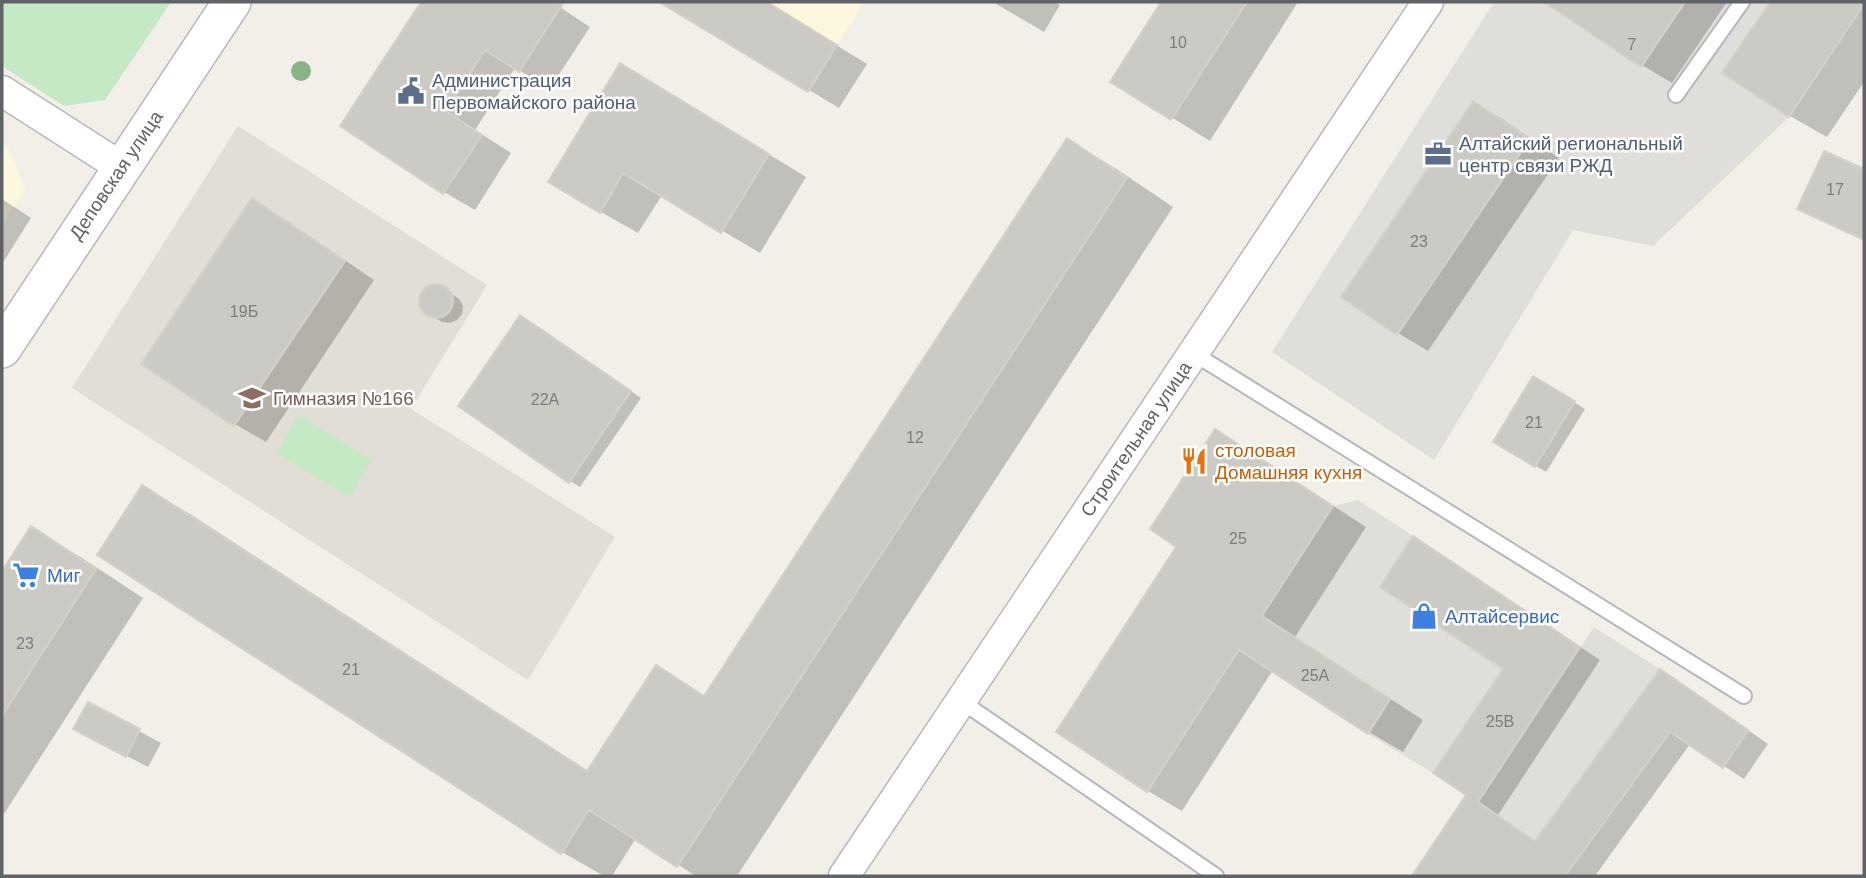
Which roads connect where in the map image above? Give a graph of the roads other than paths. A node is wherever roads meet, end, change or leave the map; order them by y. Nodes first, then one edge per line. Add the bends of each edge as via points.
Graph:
1 (232, 2) edge
2 (1428, 2) edge
3 (1742, 2) edge
4 (2, 91) edge
5 (1676, 95) dead end
6 (121, 167) junction
7 (2, 349) edge
8 (1193, 353) junction
9 (1744, 696) dead end
10 (961, 701) junction
11 (844, 876) edge
12 (1216, 876) edge

1 - 6 street, Деповская улица
2 - 8 street, Строительная улица
3 - 5 lane
4 - 6 street
6 - 7 street, Деповская улица
8 - 9 lane
8 - 10 street, Строительная улица
10 - 11 street, Строительная улица
10 - 12 lane

